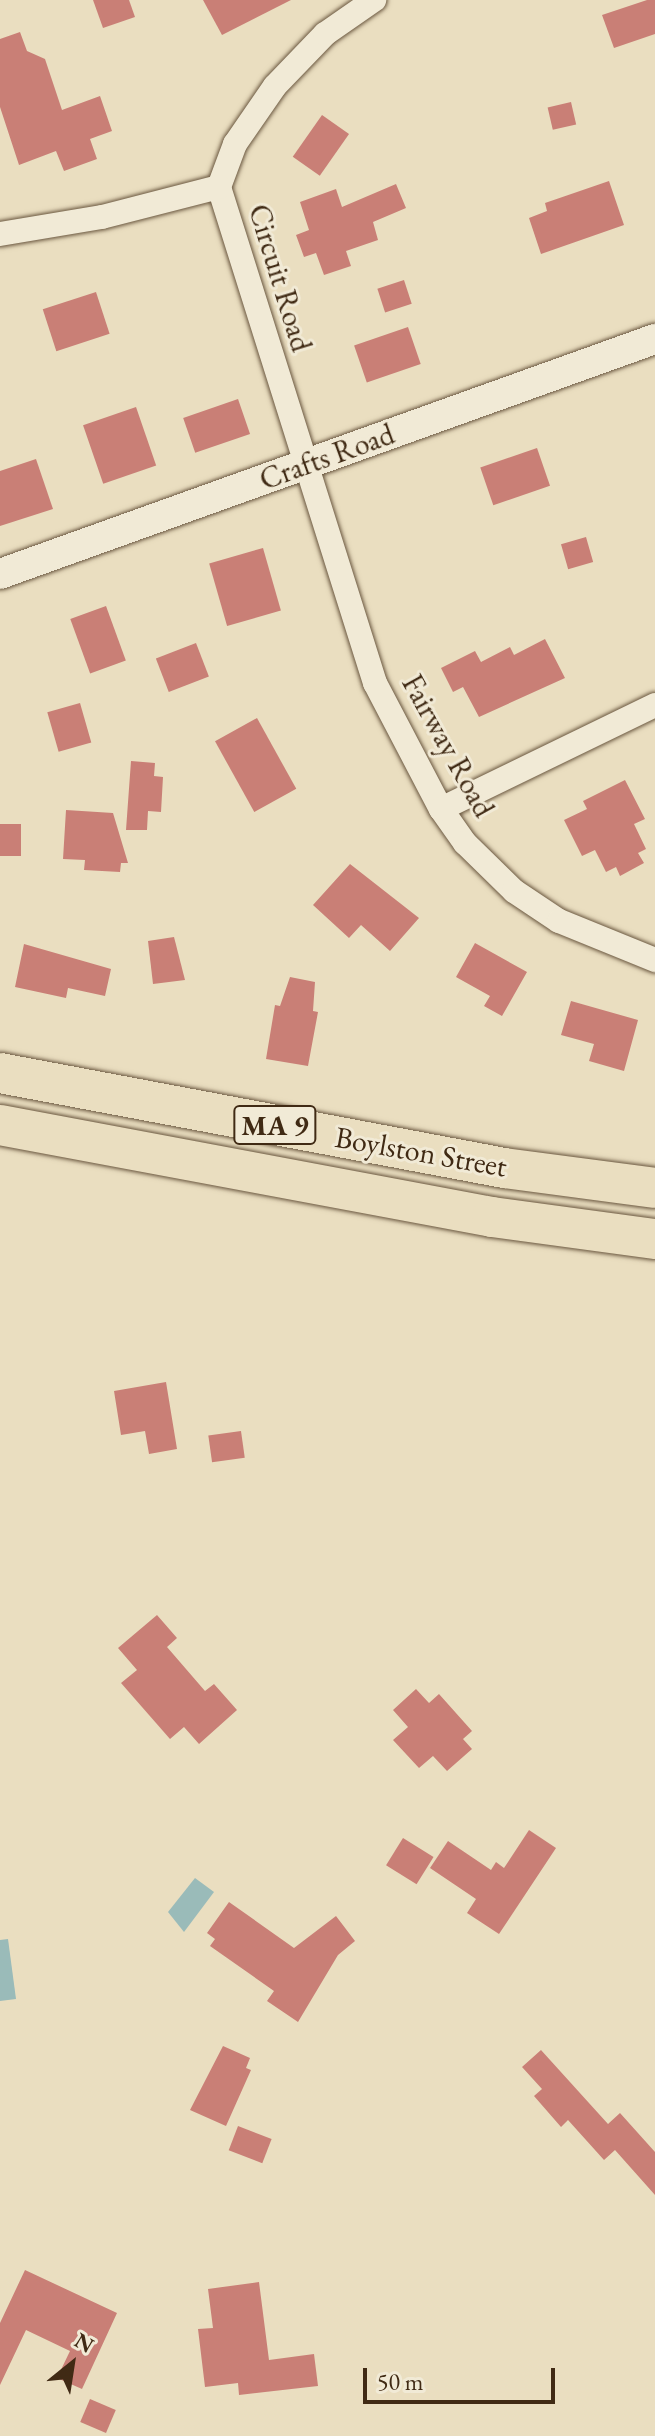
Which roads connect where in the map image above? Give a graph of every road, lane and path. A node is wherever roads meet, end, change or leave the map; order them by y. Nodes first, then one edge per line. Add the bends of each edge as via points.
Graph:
1 (374, 0) edge
2 (219, 187) junction
3 (0, 234) edge
4 (655, 339) edge
5 (304, 464) junction
6 (0, 574) edge
7 (655, 705) edge
8 (441, 809) junction
9 (655, 960) edge
10 (0, 1073) edge
11 (0, 1125) edge
12 (655, 1188) edge
13 (655, 1239) edge

1 - 2 street via 325,34 275,86 235,144
2 - 3 street, Circuit Road via 102,217
2 - 5 street, Circuit Road
4 - 5 street, Crafts Road
5 - 6 street, Crafts Road
5 - 8 street, Fairway Road via 375,683
7 - 8 street
8 - 9 street, Fairway Road via 465,843 514,891 559,921
10 - 12 highway, Boylston Street / MA 9 via 504,1168
11 - 13 highway, Boylston Street / MA 9 via 492,1217

